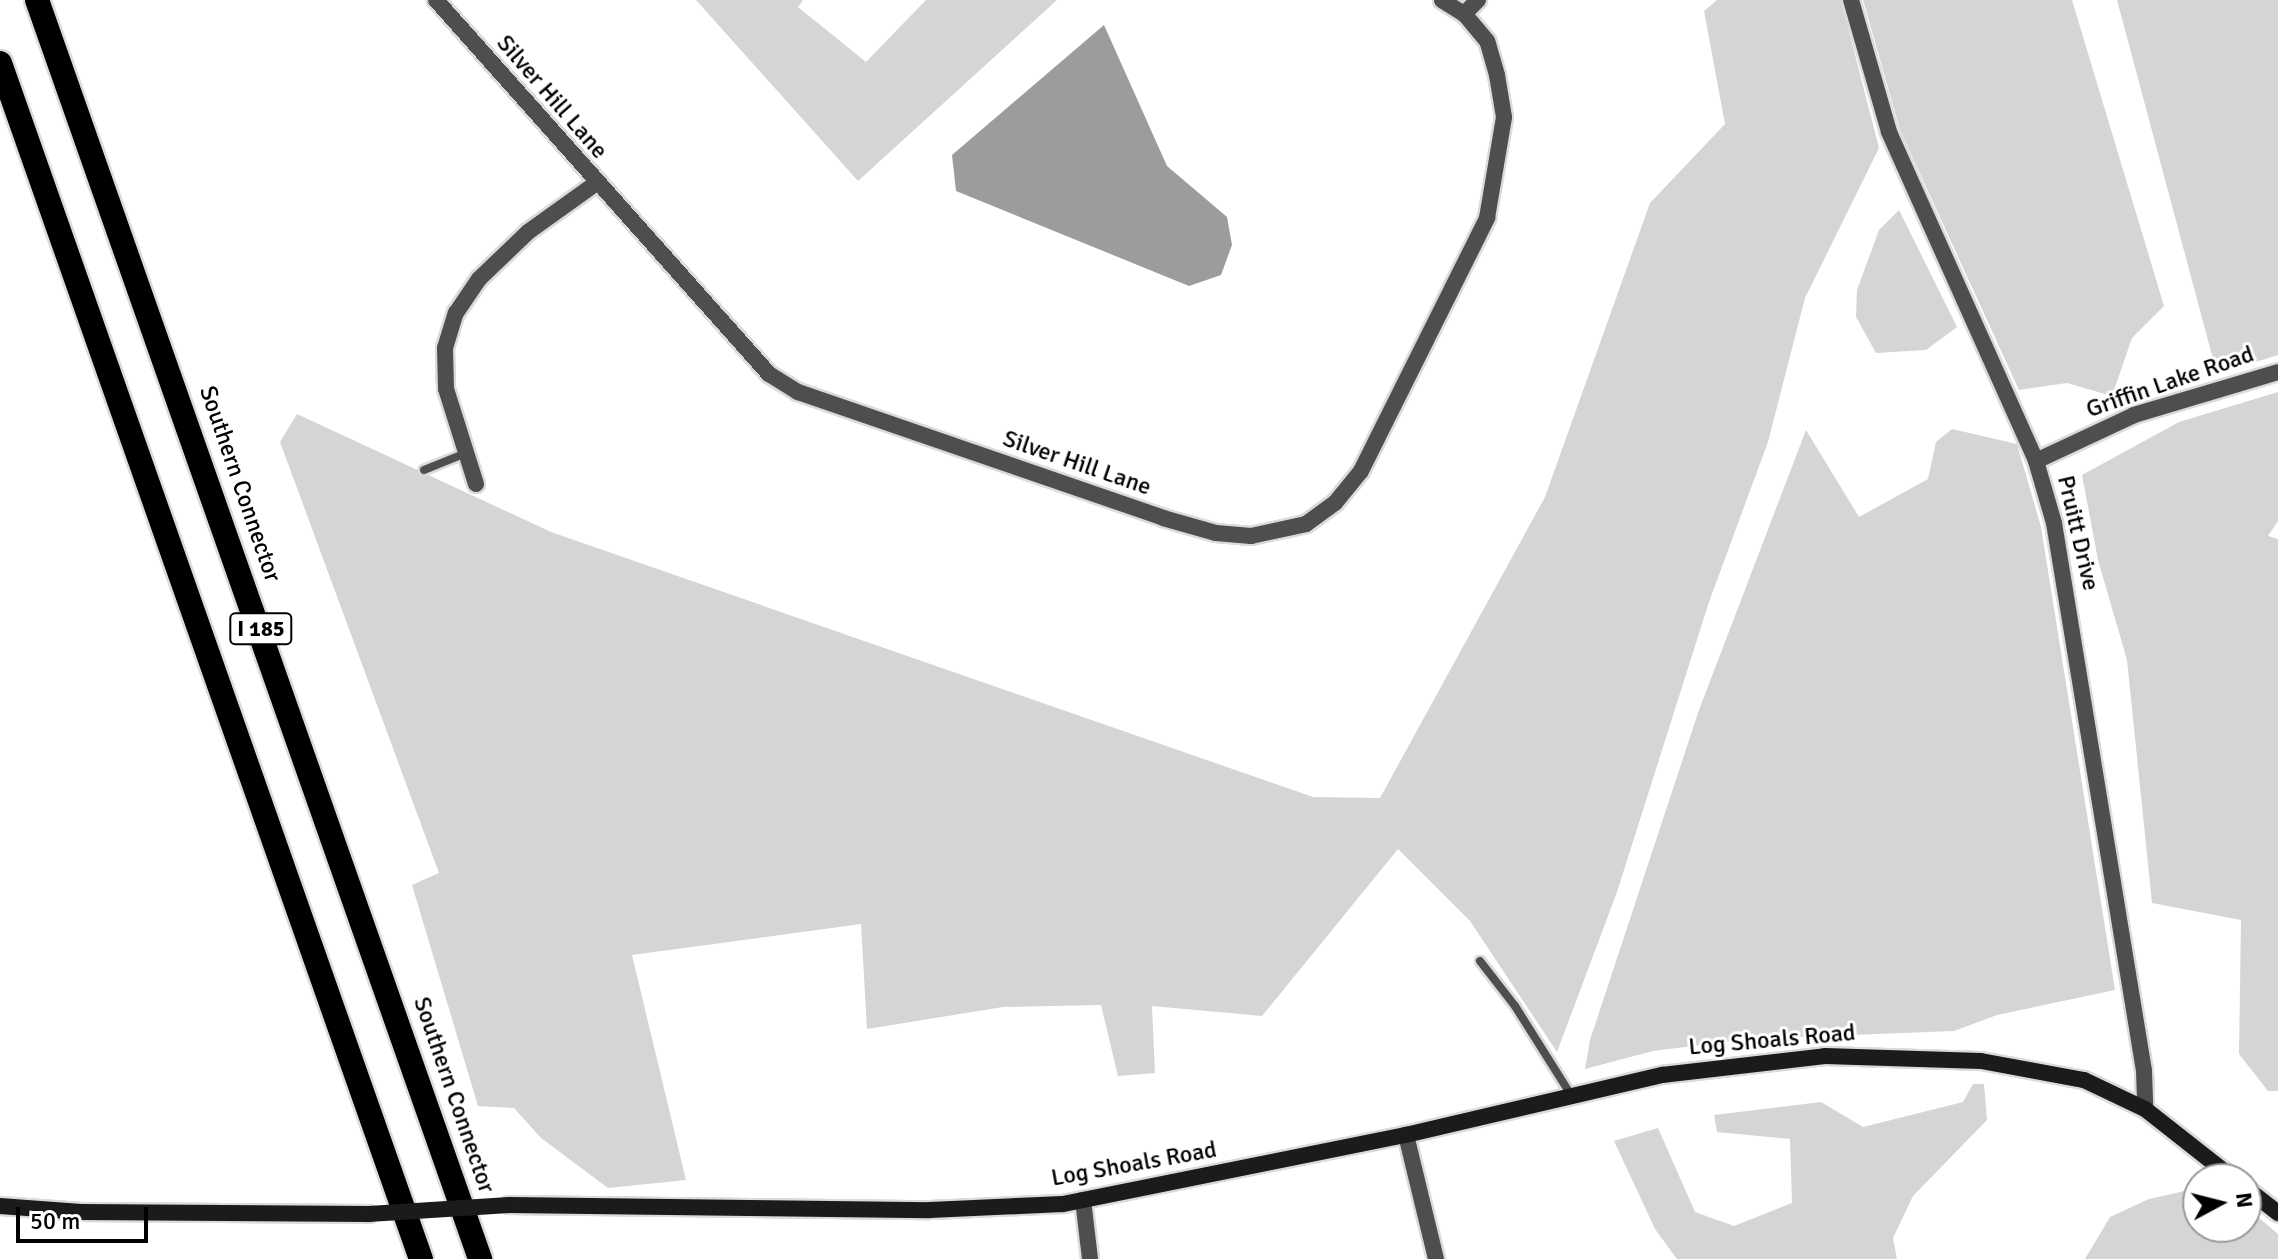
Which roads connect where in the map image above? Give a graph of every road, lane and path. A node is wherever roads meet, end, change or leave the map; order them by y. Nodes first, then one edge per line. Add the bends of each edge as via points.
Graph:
1 (37, 0) edge
2 (436, 0) edge
3 (1442, 0) edge
4 (1478, 0) edge
5 (1851, 0) edge
6 (1464, 14) junction
7 (0, 63) edge
8 (595, 184) junction
9 (2278, 372) edge
10 (466, 453) junction
11 (2036, 461) junction
12 (424, 470) dead end
13 (476, 484) dead end
14 (1480, 961) dead end
15 (1571, 1095) junction
16 (2145, 1109) junction
17 (1406, 1135) junction
18 (2214, 1163) edge
19 (1083, 1200) junction
20 (2262, 1200) edge
21 (0, 1206) edge
22 (2278, 1213) edge
23 (421, 1259) edge
24 (480, 1259) edge
25 (1090, 1259) edge
26 (1436, 1259) edge

1 - 24 highway, Southern Connector / I 185
2 - 8 street, Silver Hill Lane
3 - 6 street
4 - 6 street
5 - 11 street, Pruitt Drive via 1872,82 1915,201
6 - 8 street, Silver Hill Lane via 1487,41 1504,117 1500,168 1487,218 1361,471 1335,503 1306,524 1278,531 1216,533 1163,518 798,392 769,374
7 - 23 highway, I 185
8 - 10 street via 499,260 456,313 445,348 446,389
9 - 11 street, Griffin Lake Road via 2134,415
10 - 12 lane
10 - 13 street
11 - 16 street, Pruitt Drive via 2073,617 2144,1071
14 - 15 lane
15 - 16 street, Log Shoals Road via 1746,1062 1909,1057 2038,1069 2084,1080
15 - 17 street, Log Shoals Road
16 - 18 street, Log Shoals Road
17 - 19 street, Log Shoals Road
17 - 26 street
19 - 21 street, Log Shoals Road, bridge via 1006,1209 509,1205 369,1214 81,1212
19 - 25 street
20 - 22 street

